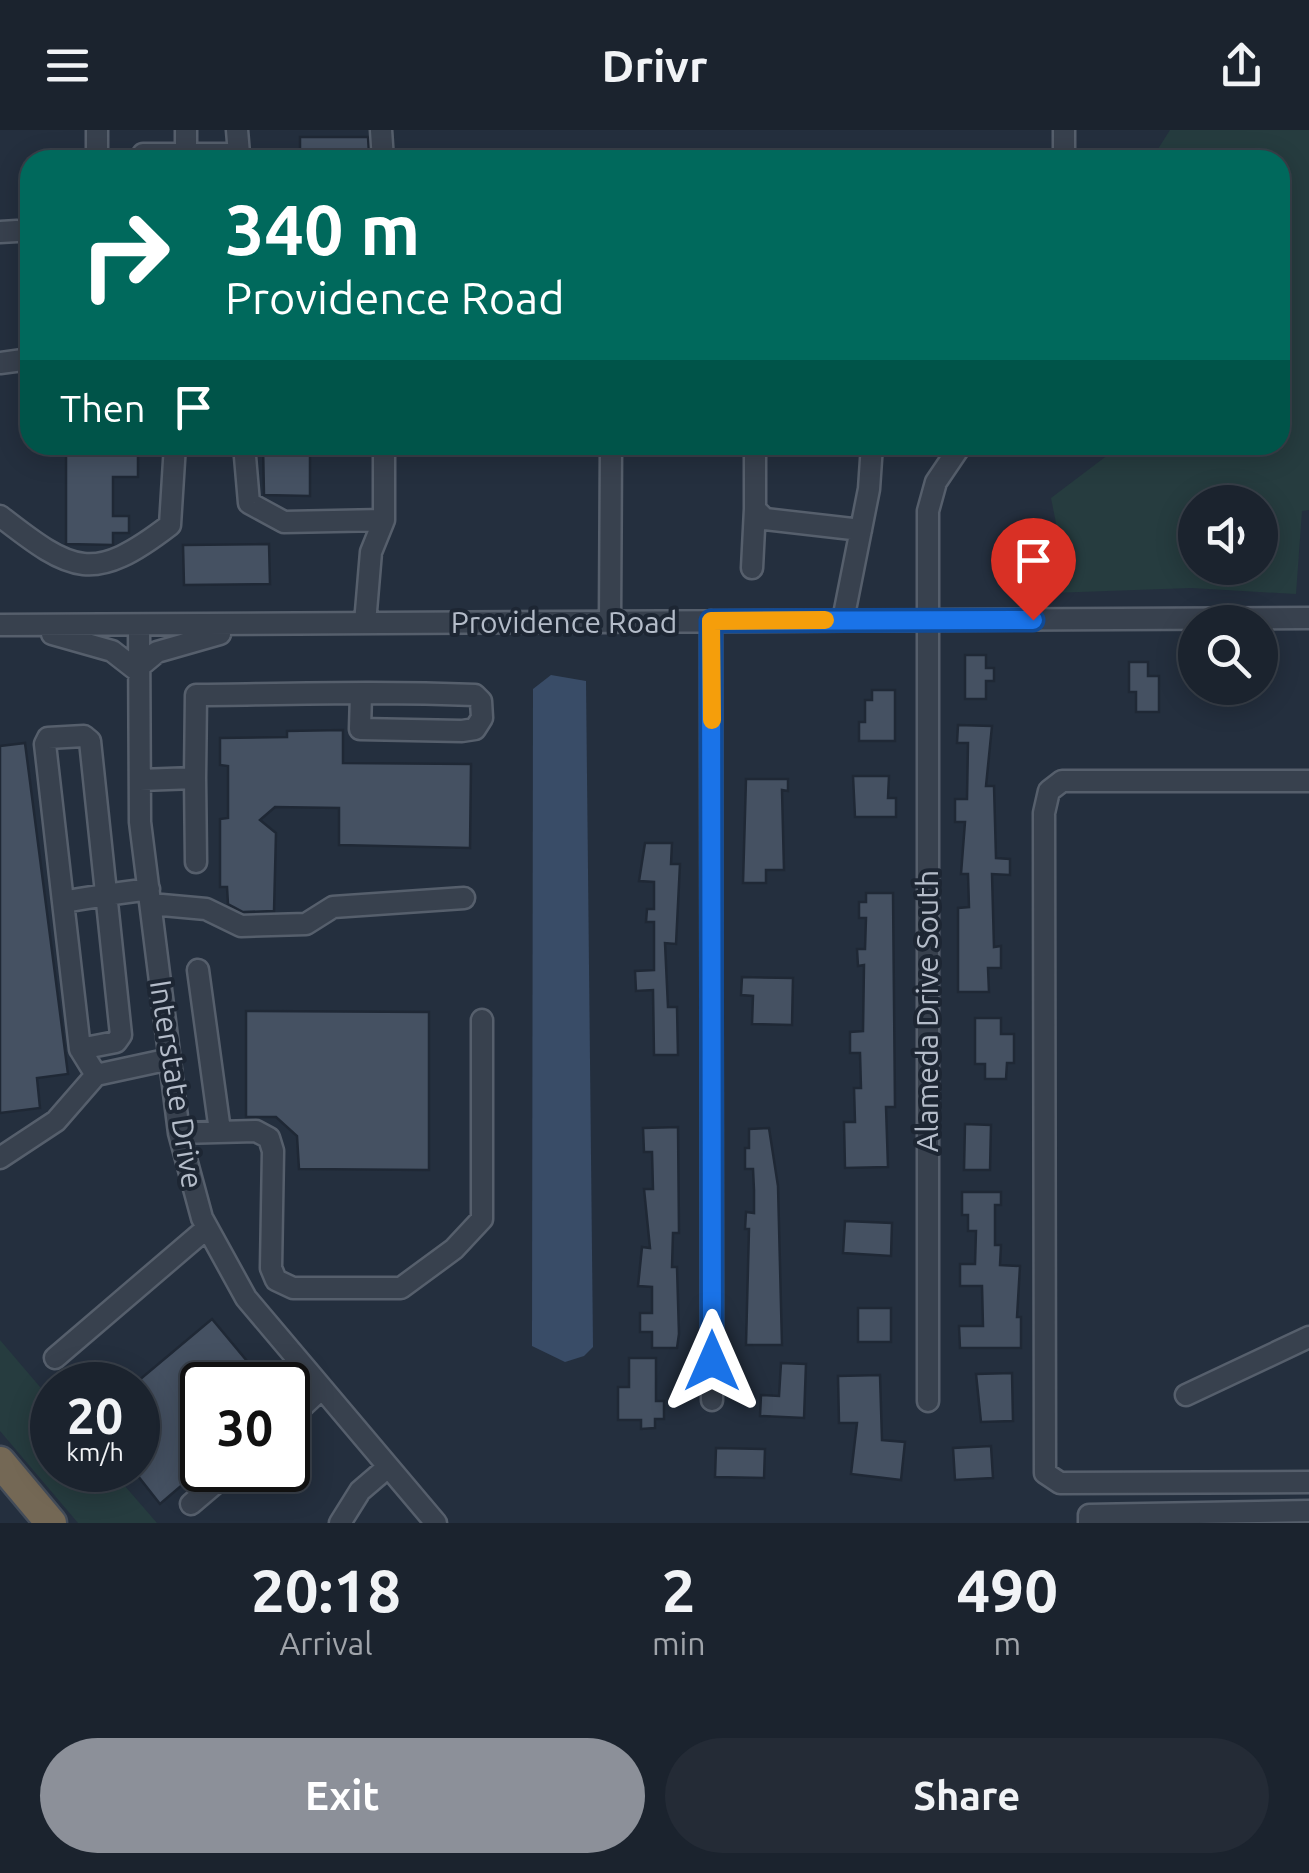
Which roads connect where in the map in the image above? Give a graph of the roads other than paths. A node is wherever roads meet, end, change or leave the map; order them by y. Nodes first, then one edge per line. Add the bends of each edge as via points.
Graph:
1 (174, 455) edge
2 (245, 455) edge
3 (384, 455) edge
4 (611, 455) edge
5 (756, 455) edge
6 (871, 455) edge
7 (955, 455) edge
8 (755, 510) junction
9 (0, 516) edge
10 (384, 520) junction
11 (861, 530) junction
12 (752, 568) dead end
13 (1309, 618) edge
14 (844, 620) junction
15 (711, 621) junction
16 (929, 621) junction
17 (610, 622) junction
18 (365, 623) junction
19 (139, 625) junction
20 (0, 626) edge
21 (292, 626) junction
22 (139, 670) junction
23 (361, 694) junction
24 (196, 778) junction
25 (140, 780) junction
26 (1309, 780) edge
27 (196, 862) dead end
28 (105, 895) junction
29 (150, 896) junction
30 (464, 898) dead end
31 (63, 902) junction
32 (198, 970) dead end
33 (482, 1020) dead end
34 (80, 1049) junction
35 (170, 1059) junction
36 (96, 1075) junction
37 (220, 1131) junction
38 (179, 1133) junction
39 (0, 1158) edge
40 (207, 1228) junction
41 (276, 1280) junction
42 (253, 1307) junction
43 (1309, 1337) edge
44 (54, 1358) dead end
45 (321, 1389) junction
46 (1186, 1395) dead end
47 (310, 1399) edge
48 (712, 1400) dead end
49 (928, 1401) dead end
50 (0, 1462) edge
51 (388, 1467) junction
52 (1309, 1482) edge
53 (205, 1492) edge
54 (192, 1504) dead end
55 (1309, 1511) edge
56 (351, 1517) edge
57 (51, 1523) edge
58 (436, 1523) edge
59 (1089, 1523) edge

1 - 9 street via 170,525 130,556 82,565 56,557
2 - 10 street via 249,503 284,522
3 - 10 street
4 - 17 street
5 - 8 street
6 - 11 street
7 - 16 street, Alameda Drive South via 929,498
8 - 11 street via 766,519
8 - 12 street
10 - 18 street via 371,552
11 - 14 street
13 - 16 street, Providence Road
14 - 15 street, Providence Road
14 - 16 street, Providence Road
15 - 17 street, Providence Road
15 - 48 street
16 - 49 street, Alameda Drive South
17 - 18 street, Providence Road
18 - 21 street, Providence Road
19 - 20 street, Providence Road
19 - 21 street, Providence Road
19 - 22 street, Interstate Drive
20 - 22 street via 82,640
21 - 22 street via 180,642 156,652
22 - 25 street, Interstate Drive
23 - 23 street via 475,695 482,718 475,729 360,729
23 - 24 street via 196,695
24 - 25 street
24 - 27 street
25 - 29 street, Interstate Drive
26 - 52 street via 1062,781 1050,791 1044,813 1045,1472 1060,1483
28 - 29 street
28 - 31 street
28 - 31 street via 90,741 48,738
28 - 34 street via 120,1035 116,1042
29 - 30 street via 206,909 242,926 306,924 333,907
29 - 35 street, Interstate Drive
31 - 34 street
32 - 37 street
33 - 41 street via 482,1219 402,1288 292,1288
34 - 36 street
35 - 36 street
35 - 38 street, Interstate Drive
36 - 39 street via 56,1121
37 - 38 street
37 - 41 street via 256,1131 269,1138
38 - 40 street, Interstate Drive
40 - 42 street, Interstate Drive
40 - 44 street
41 - 42 street
42 - 45 street, Interstate Drive
43 - 46 street
45 - 47 street
45 - 51 street, Interstate Drive
50 - 57 highway
51 - 56 street
51 - 58 street, Interstate Drive
53 - 54 street
55 - 59 street via 1089,1515

